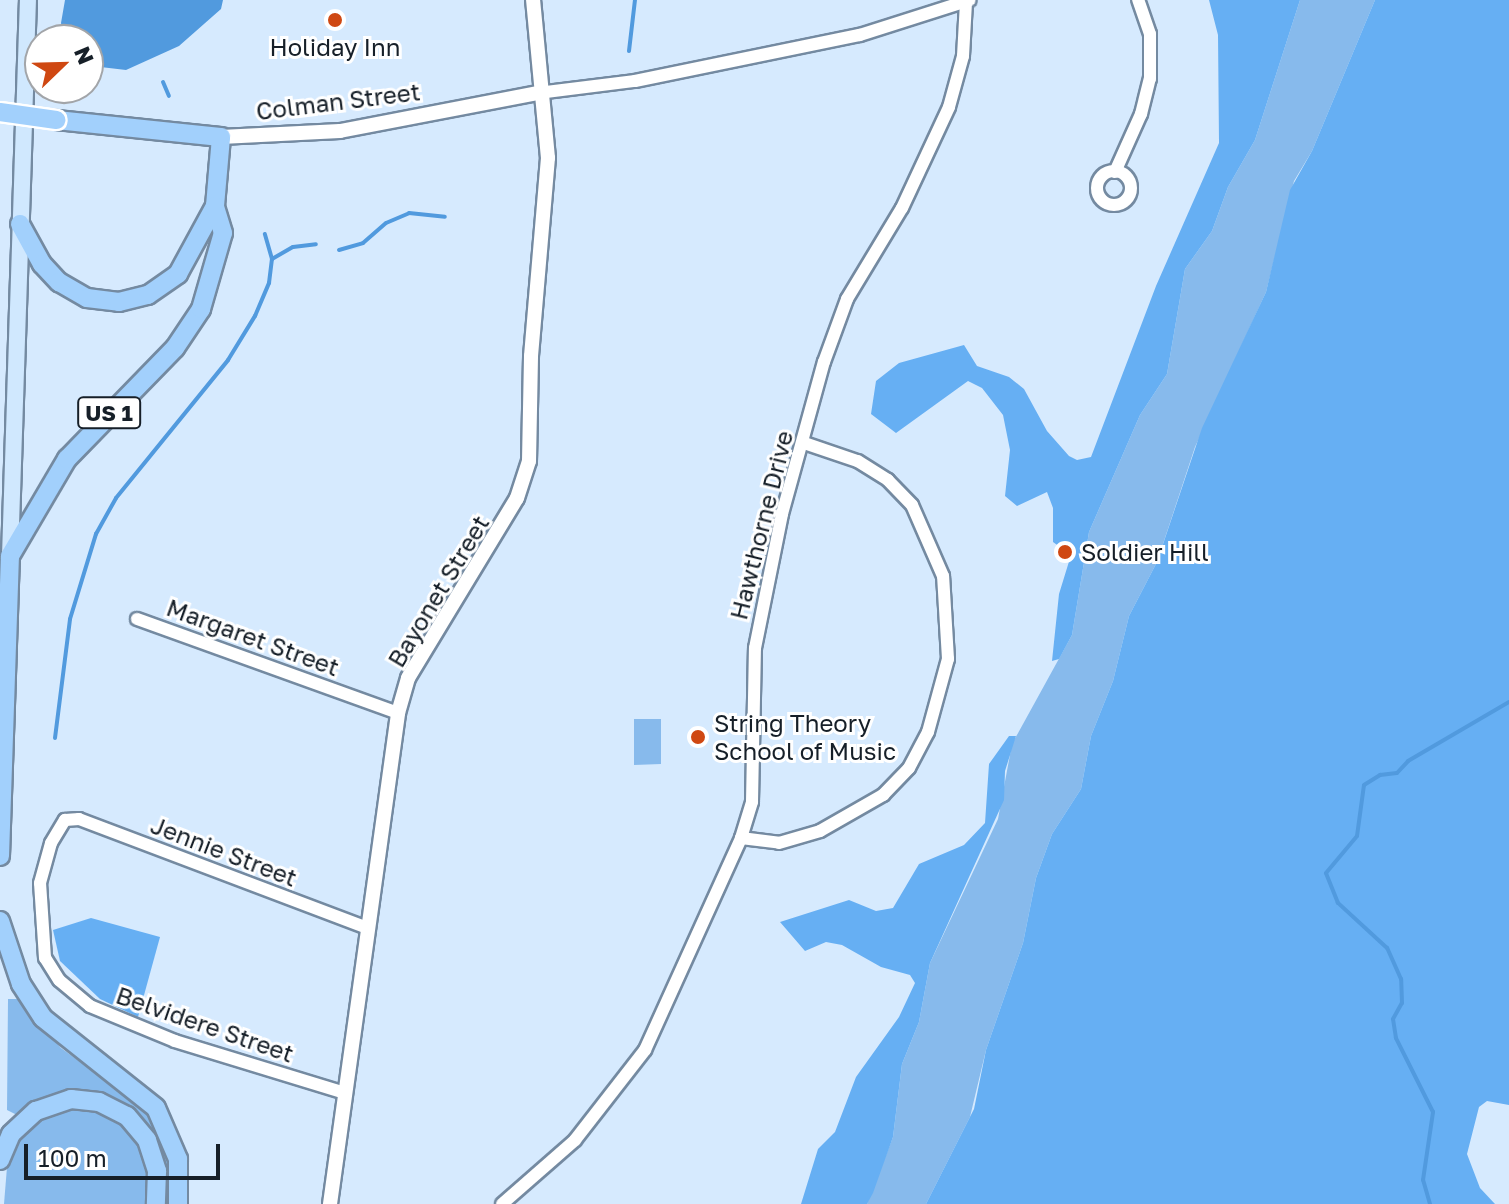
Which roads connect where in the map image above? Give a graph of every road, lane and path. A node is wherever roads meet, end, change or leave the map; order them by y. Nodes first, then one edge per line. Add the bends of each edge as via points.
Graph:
1 (28, 0) edge
2 (533, 0) edge
3 (1138, 0) edge
4 (968, 1) edge
5 (538, 93) junction
6 (0, 112) edge
7 (221, 137) junction
8 (1115, 172) dead end
9 (215, 206) junction
10 (20, 224) junction
11 (804, 443) junction
12 (10, 556) junction
13 (137, 619) dead end
14 (398, 713) junction
15 (741, 838) junction
16 (0, 856) edge
17 (0, 921) edge
18 (367, 928) junction
19 (59, 980) joint
20 (345, 1093) junction
21 (0, 1160) edge
22 (156, 1204) edge
23 (178, 1204) edge
24 (330, 1204) edge
25 (502, 1204) edge

1 - 10 main road
2 - 5 street, Bayonet Street
3 - 8 street via 1150,34 1150,79
4 - 5 street via 860,35 635,81
4 - 11 street, Hawthorne Drive via 963,56 949,107 902,208 847,299 824,362
5 - 7 street, Colman Street via 340,131
5 - 14 street, Bayonet Street via 548,158 531,356 529,461 494,541 408,678
6 - 7 main road, Colman Street, bridge
7 - 9 main road, US 1
9 - 10 main road via 178,274 148,295 119,302 87,298 59,282 42,264
9 - 12 main road, US 1 via 223,233 201,309 175,348 67,459
10 - 12 main road
11 - 15 street, Hawthorne Drive via 764,585 752,697 752,802
11 - 15 street via 857,461 888,480 912,505 943,576 948,659 928,732 909,768 883,795 820,831 779,843
12 - 16 main road, US 1
13 - 14 street, Margaret Street
14 - 18 street, Bayonet Street
15 - 25 street, Hawthorne Drive via 645,1050 575,1140
17 - 23 main road via 21,984 43,1018 137,1089 161,1116 178,1159
18 - 19 street, Jennie Street via 79,819 65,820 51,843 40,883 45,958
18 - 20 street, Bayonet Street
19 - 20 street, Belvidere Street via 90,1006 175,1041
20 - 24 street, Bayonet Street
21 - 22 main road via 11,1134 36,1111 71,1099 99,1102 127,1116 147,1140 157,1171

